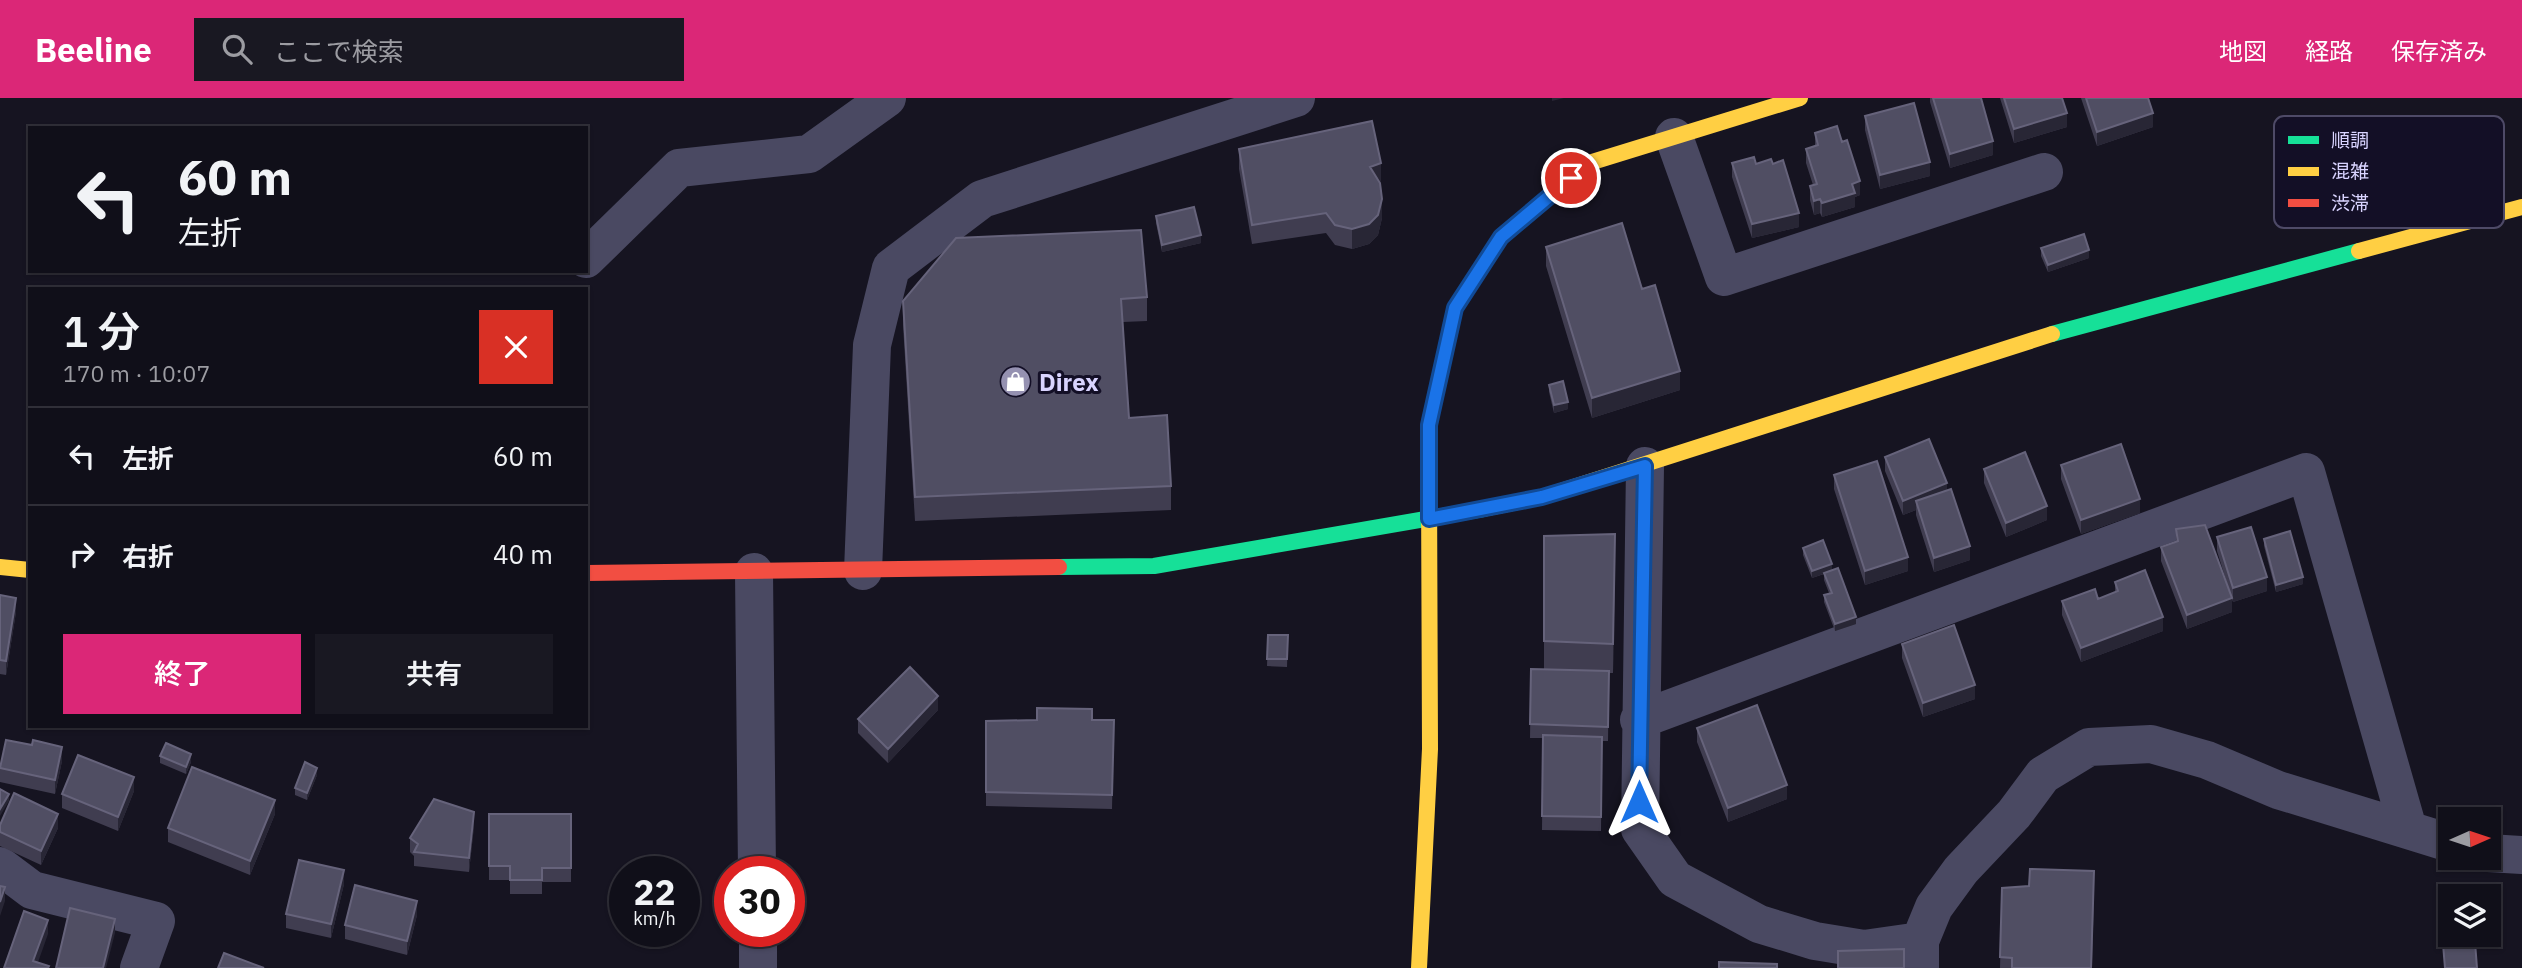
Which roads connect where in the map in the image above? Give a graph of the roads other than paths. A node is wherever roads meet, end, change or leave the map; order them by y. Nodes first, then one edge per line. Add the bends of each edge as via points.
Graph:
1 (887, 98) edge
2 (1296, 98) edge
3 (1800, 98) edge
4 (1674, 137) junction
5 (2044, 172) dead end
6 (2522, 207) edge
7 (2504, 212) edge
8 (2444, 228) edge
9 (588, 257) edge
10 (1645, 466) junction
11 (1429, 519) junction
12 (0, 567) edge
13 (28, 570) edge
14 (863, 571) junction
15 (754, 572) junction
16 (588, 573) edge
17 (1639, 720) junction
18 (2407, 829) junction
19 (2438, 840) edge
20 (2501, 854) edge
21 (2522, 855) edge
22 (757, 856) edge
23 (0, 866) edge
24 (758, 947) edge
25 (1920, 954) edge
26 (139, 968) edge
27 (758, 968) edge
28 (1419, 968) edge

1 - 9 street via 809,154 679,168
2 - 14 street via 982,199 891,268 872,345
3 - 4 street
4 - 5 street via 1724,277
4 - 11 street via 1589,163 1501,237 1455,308 1429,425
6 - 7 street
8 - 10 street via 2049,335
10 - 11 street via 1542,497
10 - 17 street
11 - 14 street via 1154,566
11 - 28 street via 1430,749
12 - 13 street
14 - 15 street
15 - 16 street
15 - 22 street
17 - 18 street via 2306,472
17 - 25 street via 1640,829 1675,879 1759,924 1815,940
18 - 19 street
18 - 25 street via 2278,790 2207,760 2151,744 2089,747 2043,775 2014,814 1961,870 1934,907
20 - 21 street
23 - 26 street via 32,890 156,921
24 - 27 street

